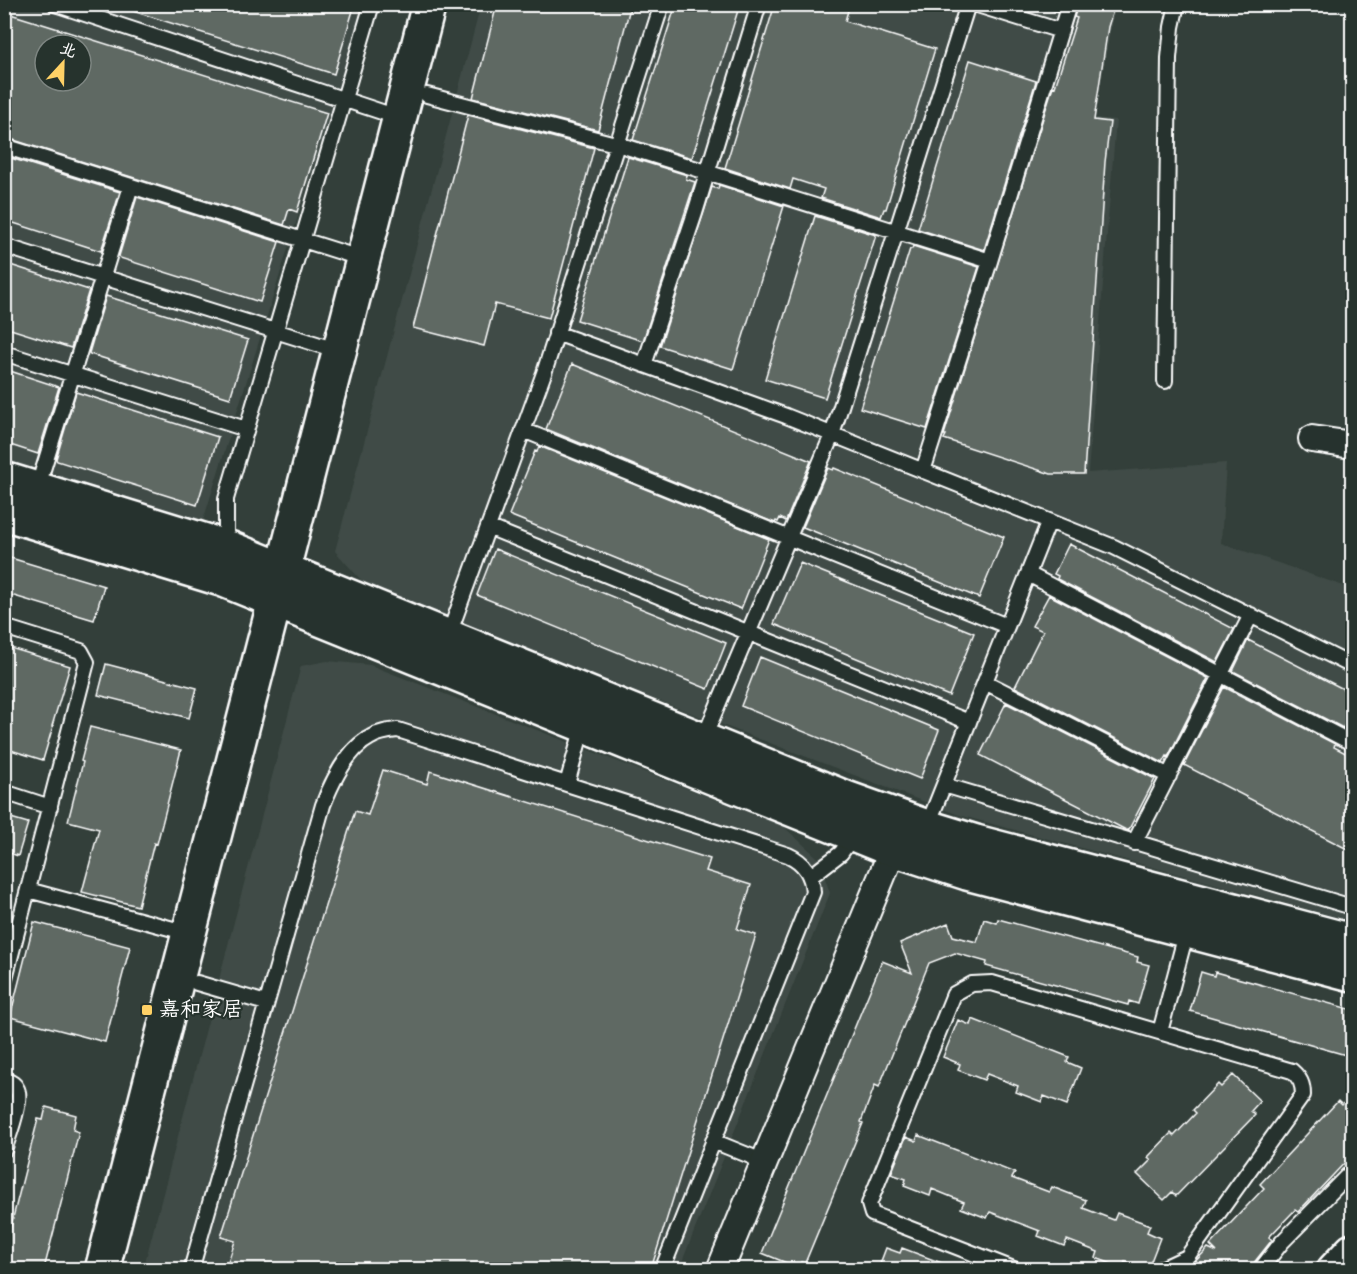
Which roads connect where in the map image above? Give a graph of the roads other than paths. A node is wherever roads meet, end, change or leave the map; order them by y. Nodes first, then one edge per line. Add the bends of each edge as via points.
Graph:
1 (55, 4) edge
2 (372, 4) edge
3 (429, 4) edge
4 (451, 4) edge
5 (662, 4) edge
6 (759, 4) edge
7 (968, 4) edge
8 (974, 4) edge
9 (1069, 4) edge
10 (1177, 4) edge
11 (1061, 31) junction
12 (427, 95) junction
13 (344, 99) junction
14 (400, 118) junction
15 (616, 144) junction
16 (4, 146) edge
17 (707, 172) junction
18 (131, 186) junction
19 (896, 231) junction
20 (302, 240) junction
21 (4, 246) edge
22 (363, 259) junction
23 (990, 261) junction
24 (103, 277) junction
25 (275, 331) junction
26 (556, 333) junction
27 (339, 351) junction
28 (4, 353) edge
29 (644, 365) junction
30 (72, 374) junction
31 (1165, 381) dead end
32 (246, 429) junction
33 (523, 430) junction
34 (832, 435) junction
35 (1312, 439) dead end
36 (1353, 445) edge
37 (923, 471) junction
38 (4, 479) edge
39 (37, 489) junction
40 (4, 513) edge
41 (1049, 521) junction
42 (488, 526) junction
43 (788, 538) junction
44 (226, 547) junction
45 (292, 574) junction
46 (1028, 574) junction
47 (284, 605) junction
48 (1251, 615) junction
49 (1007, 626) junction
50 (4, 627) edge
51 (749, 632) junction
52 (448, 637) junction
53 (1353, 666) edge
54 (1221, 674) junction
55 (985, 682) junction
56 (969, 722) junction
57 (583, 726) junction
58 (703, 740) junction
59 (1353, 742) edge
60 (1169, 776) junction
61 (567, 784) junction
62 (944, 785) junction
63 (4, 792) edge
64 (50, 807) junction
65 (927, 827) junction
66 (854, 835) junction
67 (1134, 843) junction
68 (894, 849) junction
69 (811, 876) junction
70 (28, 890) junction
71 (1353, 906) edge
72 (1186, 930) junction
73 (188, 933) junction
74 (1353, 941) edge
75 (1353, 974) edge
76 (4, 982) edge
77 (197, 983) junction
78 (266, 1003) junction
79 (1160, 1032) junction
80 (4, 1079) edge
81 (714, 1141) junction
82 (4, 1150) edge
83 (765, 1162) junction
84 (1353, 1171) edge
85 (1353, 1251) edge
86 (102, 1269) edge
87 (123, 1269) edge
88 (191, 1269) edge
89 (662, 1269) edge
90 (720, 1269) edge
91 (1016, 1269) edge
92 (1160, 1269) edge
93 (1260, 1269) edge
94 (1334, 1269) edge

1 - 13 lane
2 - 13 lane
3 - 14 street
4 - 12 street
5 - 15 lane
6 - 17 lane
7 - 19 lane
8 - 11 lane
9 - 11 lane
10 - 31 lane via 1169,58
11 - 23 lane
12 - 15 lane
12 - 45 street
13 - 14 lane
13 - 20 lane
14 - 22 street
15 - 17 lane
15 - 26 lane
16 - 18 lane
17 - 19 lane
17 - 29 lane
18 - 20 lane
18 - 24 lane
19 - 23 lane
19 - 34 lane
20 - 22 lane
20 - 25 lane
21 - 24 lane
22 - 27 street
23 - 37 lane
24 - 25 lane
24 - 30 lane
25 - 27 lane
25 - 32 lane
26 - 29 lane
26 - 33 lane
27 - 45 street
28 - 30 lane
29 - 34 lane
30 - 32 lane
30 - 39 lane
32 - 44 lane via 226,499
33 - 42 lane
33 - 43 lane
34 - 37 lane
34 - 43 lane
35 - 36 street
37 - 41 lane
38 - 39 street
39 - 44 street
40 - 47 street via 221,579
41 - 46 lane
41 - 48 lane via 1114,547
42 - 51 lane
42 - 52 lane
43 - 49 lane
43 - 51 lane
44 - 45 street
45 - 47 street
45 - 52 street
46 - 49 lane
46 - 54 lane
47 - 57 street
47 - 73 street
47 - 77 street
48 - 53 lane
48 - 54 lane
49 - 55 lane
50 - 64 lane via 81,651 87,662
51 - 56 lane
51 - 58 lane
52 - 58 street
54 - 59 lane
54 - 60 lane
55 - 56 lane
55 - 60 lane
56 - 62 lane
57 - 61 lane
57 - 66 street
58 - 65 street
60 - 67 lane
61 - 69 lane via 788,855
61 - 78 lane via 398,730 371,736 355,748 322,805
62 - 65 lane
62 - 67 lane
63 - 64 lane
64 - 70 lane
65 - 74 street
66 - 68 street
66 - 69 lane via 841,853
67 - 71 lane
68 - 72 street via 967,873
68 - 83 street
69 - 81 lane via 813,892
70 - 73 lane
70 - 76 lane
72 - 75 street
72 - 79 lane
73 - 86 street
77 - 78 lane
77 - 87 street
78 - 88 lane
79 - 91 lane via 992,983 972,984 954,994 869,1204 872,1214
79 - 92 lane via 1292,1071 1301,1082 1303,1095 1186,1257
80 - 82 lane via 16,1086 19,1097
81 - 83 lane
81 - 89 lane
83 - 90 street
84 - 93 lane
85 - 94 street

